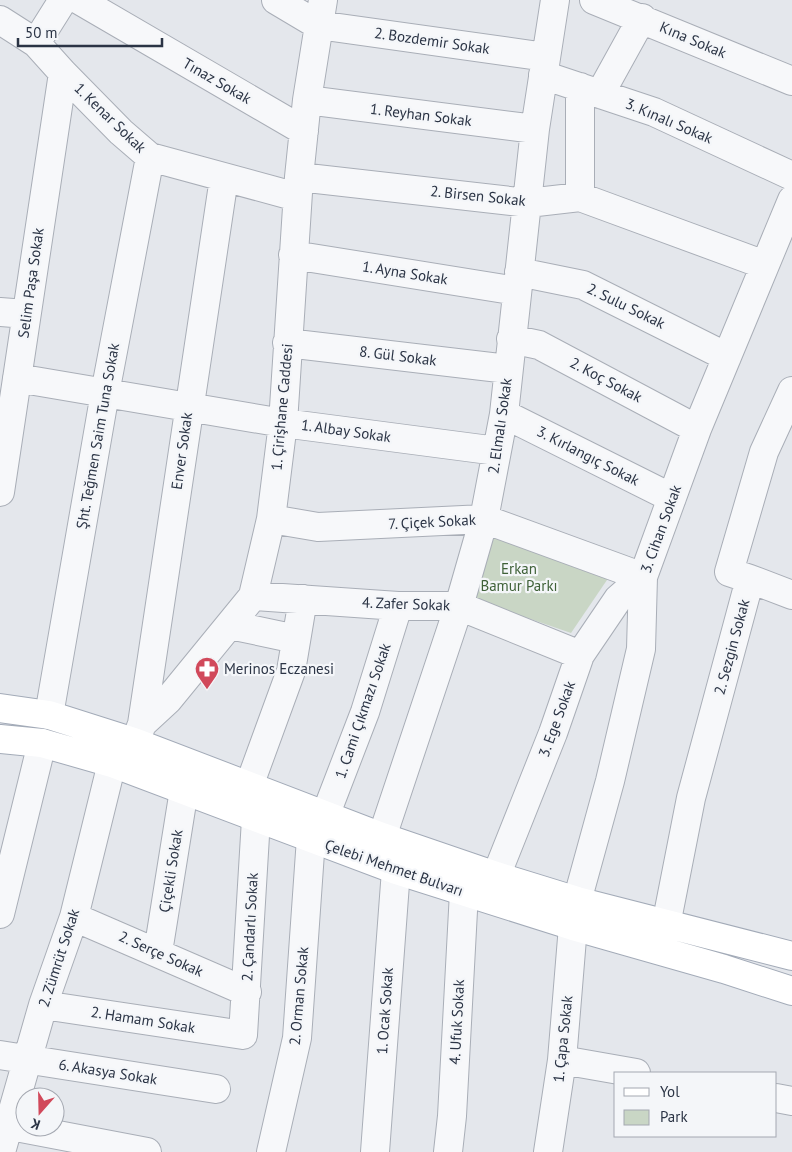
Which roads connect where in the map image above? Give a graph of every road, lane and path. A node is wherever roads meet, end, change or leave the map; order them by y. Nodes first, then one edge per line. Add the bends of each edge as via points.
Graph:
1 (63, 0) edge
2 (79, 0) edge
3 (276, 0) edge
4 (555, 0) edge
5 (610, 2) edge
6 (320, 12) edge
7 (642, 18) junction
8 (0, 20) edge
9 (36, 43) junction
10 (545, 66) junction
11 (63, 73) junction
12 (792, 81) edge
13 (590, 90) junction
14 (307, 100) junction
15 (535, 130) junction
16 (304, 131) junction
17 (150, 157) junction
18 (792, 176) edge
19 (224, 178) junction
20 (298, 187) junction
21 (580, 197) junction
22 (792, 200) edge
23 (528, 202) junction
24 (293, 255) junction
25 (765, 265) junction
26 (518, 281) junction
27 (13, 313) edge
28 (511, 339) junction
29 (287, 343) junction
30 (727, 357) junction
31 (508, 368) junction
32 (17, 378) junction
33 (105, 393) junction
34 (790, 398) edge
35 (189, 406) junction
36 (504, 414) junction
37 (283, 423) junction
38 (697, 429) junction
39 (498, 451) junction
40 (0, 492) edge
41 (672, 498) junction
42 (272, 519) junction
43 (484, 519) junction
44 (643, 577) junction
45 (750, 579) junction
46 (792, 595) edge
47 (253, 596) junction
48 (304, 599) junction
49 (398, 606) junction
50 (459, 606) junction
51 (230, 625) junction
52 (296, 639) junction
53 (580, 655) junction
54 (0, 708) edge
55 (49, 715) junction
56 (138, 733) junction
57 (0, 739) edge
58 (42, 743) junction
59 (119, 766) junction
60 (249, 786) junction
61 (184, 790) junction
62 (256, 819) junction
63 (318, 827) junction
64 (382, 838) junction
65 (396, 870) junction
66 (496, 876) junction
67 (464, 892) junction
68 (0, 914) edge
69 (575, 914) junction
70 (74, 917) junction
71 (666, 925) junction
72 (158, 952) junction
73 (792, 956) edge
74 (792, 991) edge
75 (246, 992) junction
76 (43, 1005) junction
77 (243, 1035) joint
78 (0, 1055) edge
79 (28, 1059) junction
80 (562, 1060) junction
81 (630, 1072) edge
82 (216, 1089) dead end
83 (777, 1098) edge
84 (792, 1101) edge
85 (4, 1124) edge
86 (1, 1152) edge
87 (146, 1152) edge
88 (271, 1152) edge
89 (374, 1152) edge
90 (448, 1152) edge
91 (548, 1152) edge

1 - 9 street
2 - 16 street, Tınaz Sokak
3 - 6 street
4 - 10 street, 2. Elmalı Sokak
5 - 7 street, Kına Sokak
6 - 10 street, 2. Bozdemir Sokak
6 - 14 street, 1. Çirişhane Caddesi
7 - 12 street, Kına Sokak
7 - 13 street
8 - 9 street, 1. Kenar Sokak
9 - 11 street, 1. Kenar Sokak
10 - 13 street, 3. Kınalı Sokak
10 - 15 street, 2. Elmalı Sokak
11 - 17 street, 1. Kenar Sokak
11 - 27 street, Selim Paşa Sokak
13 - 18 street, 3. Kınalı Sokak via 654,112
13 - 21 street
14 - 15 street, 1. Reyhan Sokak
14 - 16 street, 1. Çirişhane Caddesi
15 - 23 street, 2. Elmalı Sokak
16 - 20 street, 1. Çirişhane Caddesi
17 - 19 street, 1. Kenar Sokak
17 - 33 street, Şht. Teğmen Saim Tuna Sokak
19 - 20 street, 1. Kenar Sokak
19 - 35 street, Enver Sokak
20 - 23 street, 2. Birsen Sokak
20 - 24 street, 1. Çirişhane Caddesi
21 - 23 street, 2. Birsen Sokak
21 - 25 street, 2. Birsen Sokak
22 - 25 street, 3. Cihan Sokak
23 - 26 street, 2. Elmalı Sokak
24 - 26 street, 1. Ayna Sokak
24 - 29 street, 1. Çirişhane Caddesi
25 - 30 street, 3. Cihan Sokak
26 - 28 street, 2. Elmalı Sokak
26 - 30 street, 2. Sulu Sokak via 583,285
27 - 32 street, Selim Paşa Sokak
28 - 31 street, 2. Elmalı Sokak
28 - 38 street, 2. Koç Sokak via 540,345
29 - 31 street, 8. Gül Sokak
29 - 37 street, 1. Çirişhane Caddesi
30 - 38 street, 3. Cihan Sokak
31 - 36 street, 2. Elmalı Sokak
32 - 33 street, 1. Albay Sokak
32 - 40 street, Selim Paşa Sokak
33 - 35 street, 1. Albay Sokak
33 - 55 street, Şht. Teğmen Saim Tuna Sokak
34 - 45 street, 2. Sezgin Sokak via 764,452 729,572
35 - 37 street, 1. Albay Sokak
35 - 56 street, Enver Sokak
36 - 39 street, 2. Elmalı Sokak
36 - 41 street, 3. Kırlangıç Sokak
37 - 39 street, 1. Albay Sokak
37 - 42 street, 1. Çirişhane Caddesi
38 - 41 street, 3. Cihan Sokak
39 - 43 street, 2. Elmalı Sokak
41 - 44 street, 3. Cihan Sokak
42 - 43 street, 7. Çiçek Sokak via 318,527
42 - 47 street, 1. Çirişhane Caddesi
43 - 44 street, 7. Çiçek Sokak
43 - 50 street, 2. Elmalı Sokak
44 - 53 street, 3. Ege Sokak via 618,600
44 - 69 street, 3. Cihan Sokak via 641,649
45 - 46 street
45 - 71 street, 2. Sezgin Sokak via 691,798
47 - 48 street, 4. Zafer Sokak
47 - 51 street, 1. Çirişhane Caddesi
48 - 49 street, 4. Zafer Sokak
48 - 52 street
49 - 50 street, 4. Zafer Sokak
49 - 63 street, 1. Cami Çıkmazı Sokak via 365,712
50 - 53 street, 4. Zafer Sokak
50 - 64 street, 2. Elmalı Sokak
51 - 52 street
51 - 56 street, 1. Çirişhane Caddesi
52 - 60 street via 291,671
53 - 66 street, 3. Ege Sokak
54 - 55 main road, Çelebi Mehmet Bulvarı
55 - 56 main road, Çelebi Mehmet Bulvarı
56 - 59 street, 1. Çirişhane Caddesi
56 - 60 main road, Çelebi Mehmet Bulvarı
57 - 58 main road, Çelebi Mehmet Bulvarı
58 - 59 main road, Çelebi Mehmet Bulvarı
58 - 68 street
59 - 61 main road, Çelebi Mehmet Bulvarı
59 - 70 street, 2. Zümrüt Sokak
60 - 63 main road, Çelebi Mehmet Bulvarı
61 - 62 main road, Çelebi Mehmet Bulvarı
61 - 72 street, Çiçekli Sokak
62 - 63 main road, Çelebi Mehmet Bulvarı
62 - 75 street, 2. Çandarlı Sokak
63 - 64 main road, Çelebi Mehmet Bulvarı
63 - 65 main road, Çelebi Mehmet Bulvarı
63 - 88 street, 2. Orman Sokak via 297,1038
64 - 66 main road, Çelebi Mehmet Bulvarı
65 - 67 main road, Çelebi Mehmet Bulvarı
65 - 89 street, 1. Ocak Sokak
66 - 69 main road, Çelebi Mehmet Bulvarı
67 - 69 main road, Çelebi Mehmet Bulvarı
67 - 90 street, 4. Ufuk Sokak
69 - 71 main road, Çelebi Mehmet Bulvarı
69 - 74 main road, Çelebi Mehmet Bulvarı
69 - 80 street, 1. Çapa Sokak
70 - 72 street, 2. Serçe Sokak
70 - 76 street, 2. Zümrüt Sokak
71 - 73 main road, Çelebi Mehmet Bulvarı
72 - 75 street, 2. Serçe Sokak
75 - 77 street, 2. Çandarlı Sokak
76 - 77 street, 2. Hamam Sokak
76 - 79 street, 2. Zümrüt Sokak
78 - 79 street, 6. Akasya Sokak
79 - 82 street, 6. Akasya Sokak
79 - 85 street, 2. Zümrüt Sokak
80 - 81 street
80 - 91 street, 1. Çapa Sokak
83 - 84 street
85 - 86 street, 2. Zümrüt Sokak
85 - 87 street

